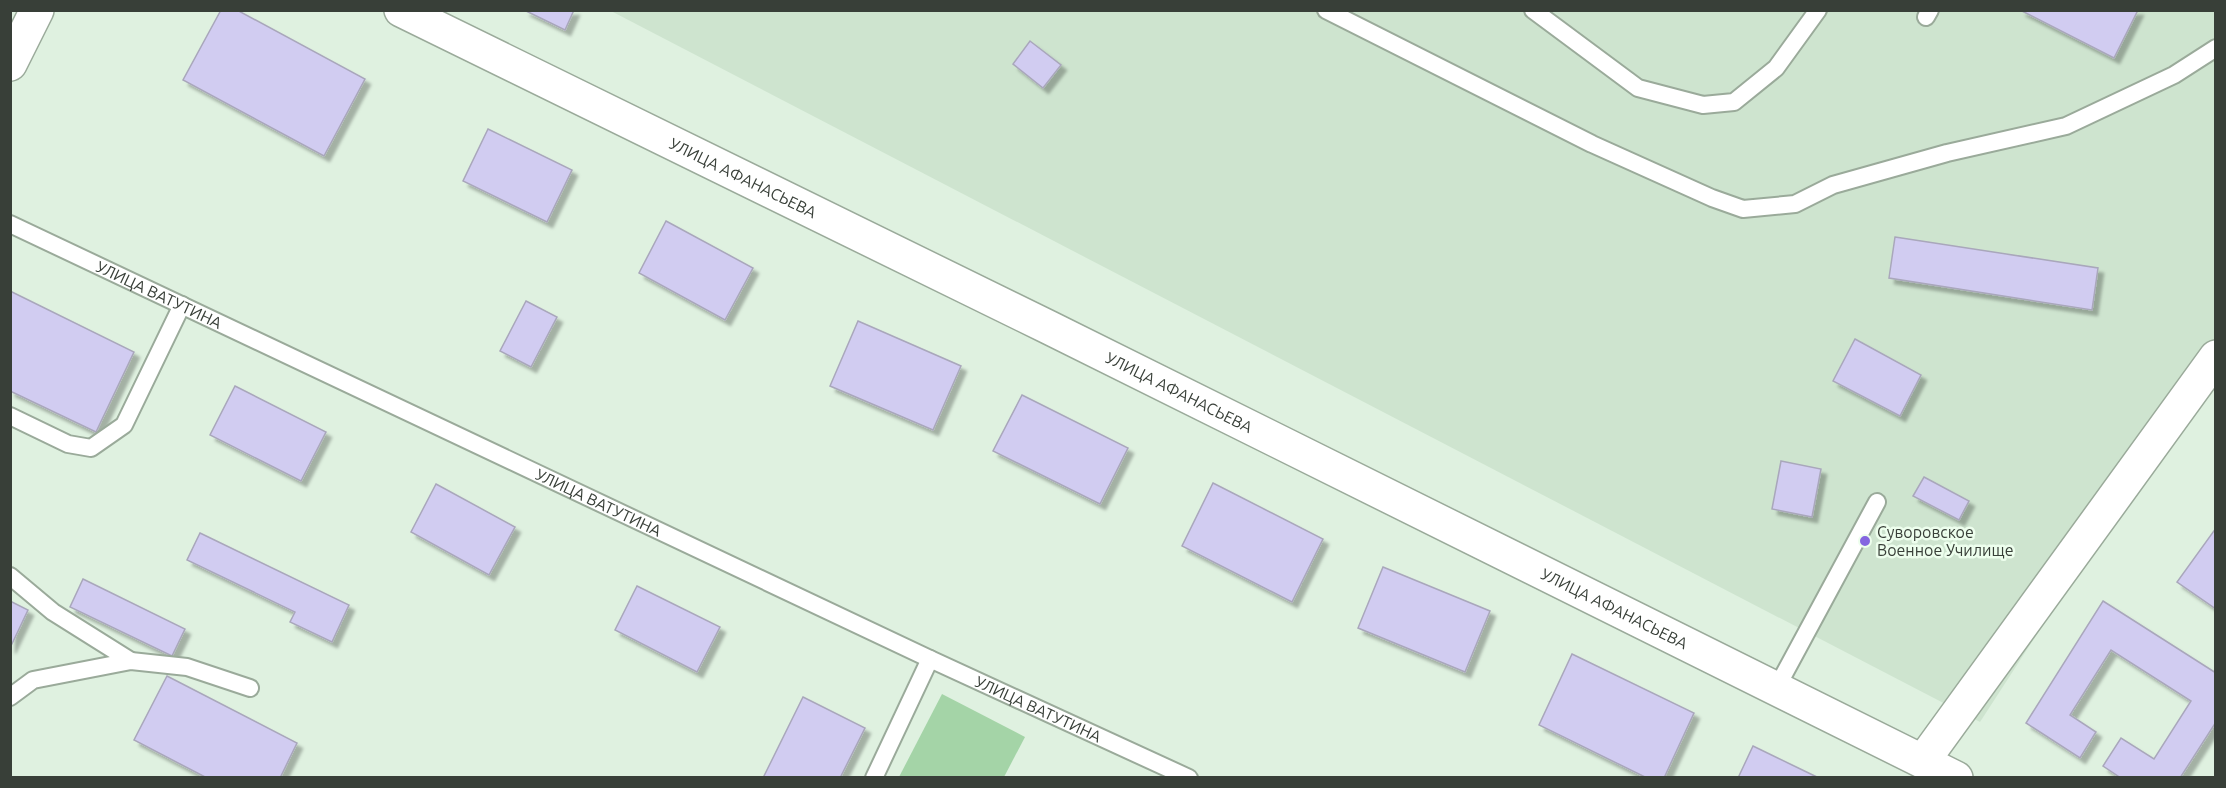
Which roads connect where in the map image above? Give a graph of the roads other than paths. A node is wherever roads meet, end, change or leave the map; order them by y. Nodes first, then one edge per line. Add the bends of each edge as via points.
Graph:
1 (37, 10) edge
2 (401, 10) edge
3 (1326, 10) edge
4 (1533, 10) edge
5 (1818, 10) edge
6 (2216, 48) edge
7 (10, 64) edge
8 (10, 224) edge
9 (182, 304) junction
10 (2216, 357) edge
11 (10, 416) edge
12 (1877, 502) dead end
13 (10, 576) edge
14 (930, 659) junction
15 (131, 661) junction
16 (250, 688) dead end
17 (1776, 689) junction
18 (10, 698) edge
19 (1923, 761) junction
20 (874, 777) edge
21 (1189, 777) edge
22 (1956, 777) edge

1 - 7 street
2 - 17 street, УЛИЦА АФАНАСЬЕВА
3 - 6 lane via 1592,144 1743,208 1795,204 1833,185 1947,153 2066,126 2174,75
4 - 5 lane via 1638,88 1703,105 1734,102 1776,68
8 - 9 lane, УЛИЦА ВАТУТИНА
9 - 11 lane via 124,425 90,448 68,444
9 - 14 lane, УЛИЦА ВАТУТИНА
10 - 19 street
12 - 17 lane
13 - 15 lane via 53,612
14 - 20 lane
14 - 21 lane, УЛИЦА ВАТУТИНА
15 - 16 lane via 187,667
15 - 18 lane via 33,680
17 - 19 street, УЛИЦА АФАНАСЬЕВА
19 - 22 street, УЛИЦА АФАНАСЬЕВА

